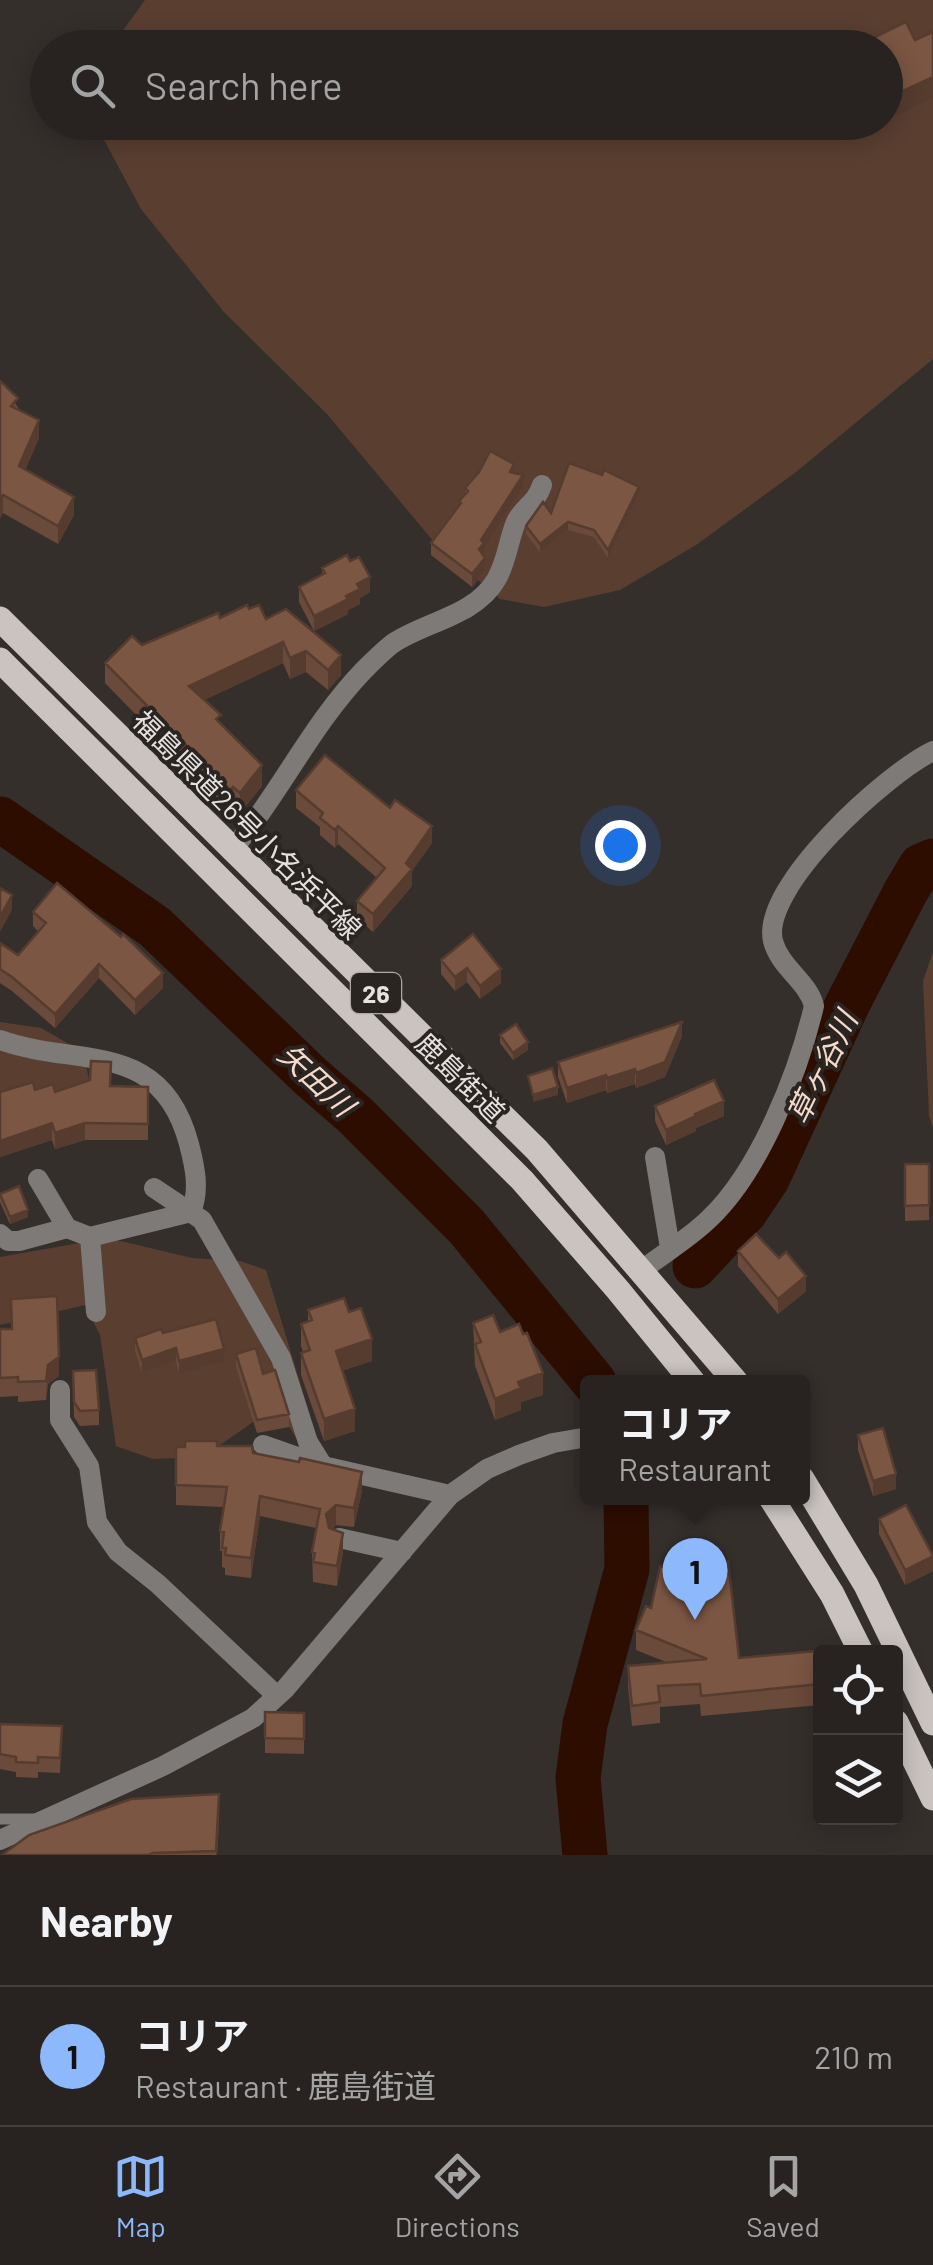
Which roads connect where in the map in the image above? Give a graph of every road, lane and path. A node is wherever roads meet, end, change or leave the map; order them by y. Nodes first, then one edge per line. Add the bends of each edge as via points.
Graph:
1 (542, 485) dead end
2 (0, 620) edge
3 (0, 660) edge
4 (933, 751) edge
5 (231, 851) junction
6 (0, 1040) edge
7 (654, 1157) dead end
8 (38, 1179) dead end
9 (154, 1188) dead end
10 (191, 1212) junction
11 (66, 1228) junction
12 (0, 1234) edge
13 (90, 1237) junction
14 (670, 1248) junction
15 (642, 1270) junction
16 (96, 1312) dead end
17 (686, 1375) edge
18 (730, 1375) edge
19 (60, 1390) dead end
20 (580, 1438) edge
21 (263, 1445) dead end
22 (323, 1466) junction
23 (810, 1493) edge
24 (450, 1495) junction
25 (775, 1505) edge
26 (339, 1538) edge
27 (402, 1552) junction
28 (858, 1645) edge
29 (277, 1696) junction
30 (933, 1723) edge
31 (902, 1735) edge
32 (933, 1798) edge
33 (0, 1819) edge
34 (50, 1819) junction
35 (0, 1840) edge

1 - 5 street via 517,520 497,580 484,595 392,644 364,670
2 - 5 main road, 福島県道26号小名浜平線 / 26
3 - 17 main road, 鹿島街道 / 26 via 522,1180
4 - 14 street via 837,825 796,874 771,921 778,956 811,993 810,1022 744,1176 707,1221
5 - 15 main road, 福島県道26号小名浜平線 / 26 via 537,1150
6 - 10 street via 143,1073 168,1098 184,1128 197,1184
7 - 14 street
8 - 11 street
9 - 10 street
10 - 13 street
10 - 22 street via 202,1220 280,1358 308,1442
11 - 12 street via 18,1241
11 - 13 street
13 - 16 street
14 - 15 street
15 - 18 main road, 福島県道26号小名浜平線 / 26
19 - 29 street via 60,1420 90,1466 98,1522 118,1552
20 - 24 street via 487,1469
21 - 22 street
22 - 24 street
23 - 30 main road via 866,1585
24 - 27 street
25 - 28 main road
26 - 27 street
27 - 29 street
29 - 34 street via 221,1736
31 - 32 main road
33 - 34 lane
34 - 35 street

